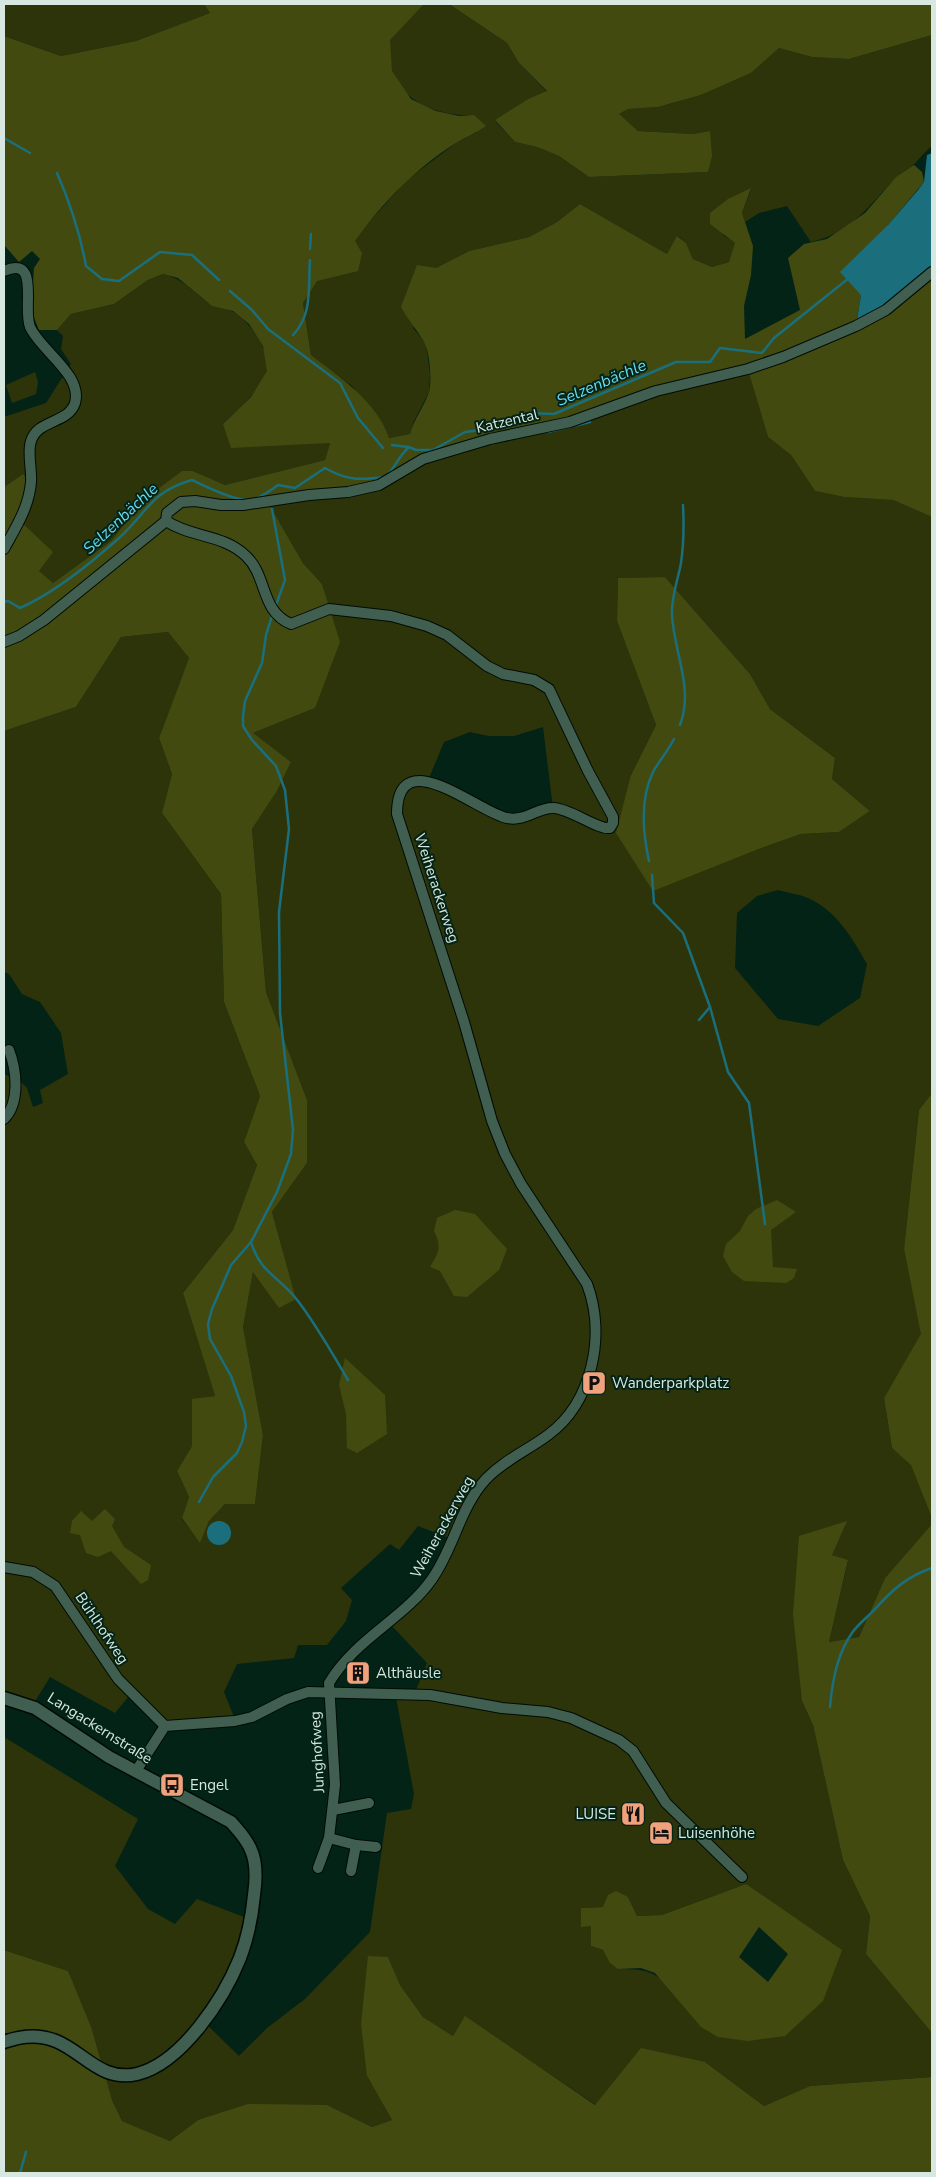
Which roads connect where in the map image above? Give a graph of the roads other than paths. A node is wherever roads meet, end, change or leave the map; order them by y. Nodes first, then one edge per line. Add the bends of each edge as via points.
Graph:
1 (4, 271) edge
2 (932, 272) edge
3 (166, 521) junction
4 (4, 548) edge
5 (4, 642) edge
6 (9, 1050) dead end
7 (4, 1120) edge
8 (4, 1567) edge
9 (328, 1693) junction
10 (4, 1698) edge
11 (165, 1726) junction
12 (136, 1771) junction
13 (369, 1803) dead end
14 (333, 1810) junction
15 (329, 1838) junction
16 (356, 1845) junction
17 (376, 1847) dead end
18 (318, 1868) dead end
19 (351, 1872) dead end
20 (742, 1877) dead end
21 (4, 2042) edge

1 - 4 street via 17,267 27,275 29,324 44,348 67,372 76,395 70,412 41,427 30,442 31,482 27,504
2 - 3 street, Katzental via 886,310 856,326 748,369 656,391 570,422 490,439 423,460 379,485 243,505 181,502 167,513
3 - 5 street, Katzental via 44,620
3 - 9 street, Weiherackerweg via 178,528 213,536 234,545 257,572 272,610 291,624 329,609 391,616 428,626 447,635 481,662 503,674 534,680 549,689 588,772 613,816 610,828 604,829 567,810 554,808 544,808 519,819 507,818 456,792 434,783 418,781 402,791 397,799 397,814 464,1022 492,1121 521,1184 587,1284 594,1302 597,1333 582,1391 560,1425 499,1466 485,1480 423,1592 372,1634 335,1673
6 - 7 street via 16,1072 15,1088 11,1110
8 - 11 street, Bühlhofweg via 34,1572 56,1586 118,1679
9 - 11 street via 308,1692 252,1717 235,1721
9 - 14 street, Junghofweg via 334,1770
9 - 20 street via 430,1695 502,1708 548,1712 595,1728 633,1751 666,1803
10 - 12 street, Langackernstraße via 35,1708
11 - 12 street
12 - 21 street, Langackernstraße via 231,1822 251,1850 255,1883 252,1917 240,1957 215,2006 193,2034 153,2068 122,2077 108,2074 56,2041 40,2036
13 - 14 street, Junghofweg
14 - 15 street, Junghofweg
15 - 16 street
15 - 18 street, Junghofweg
16 - 17 street
16 - 19 street

